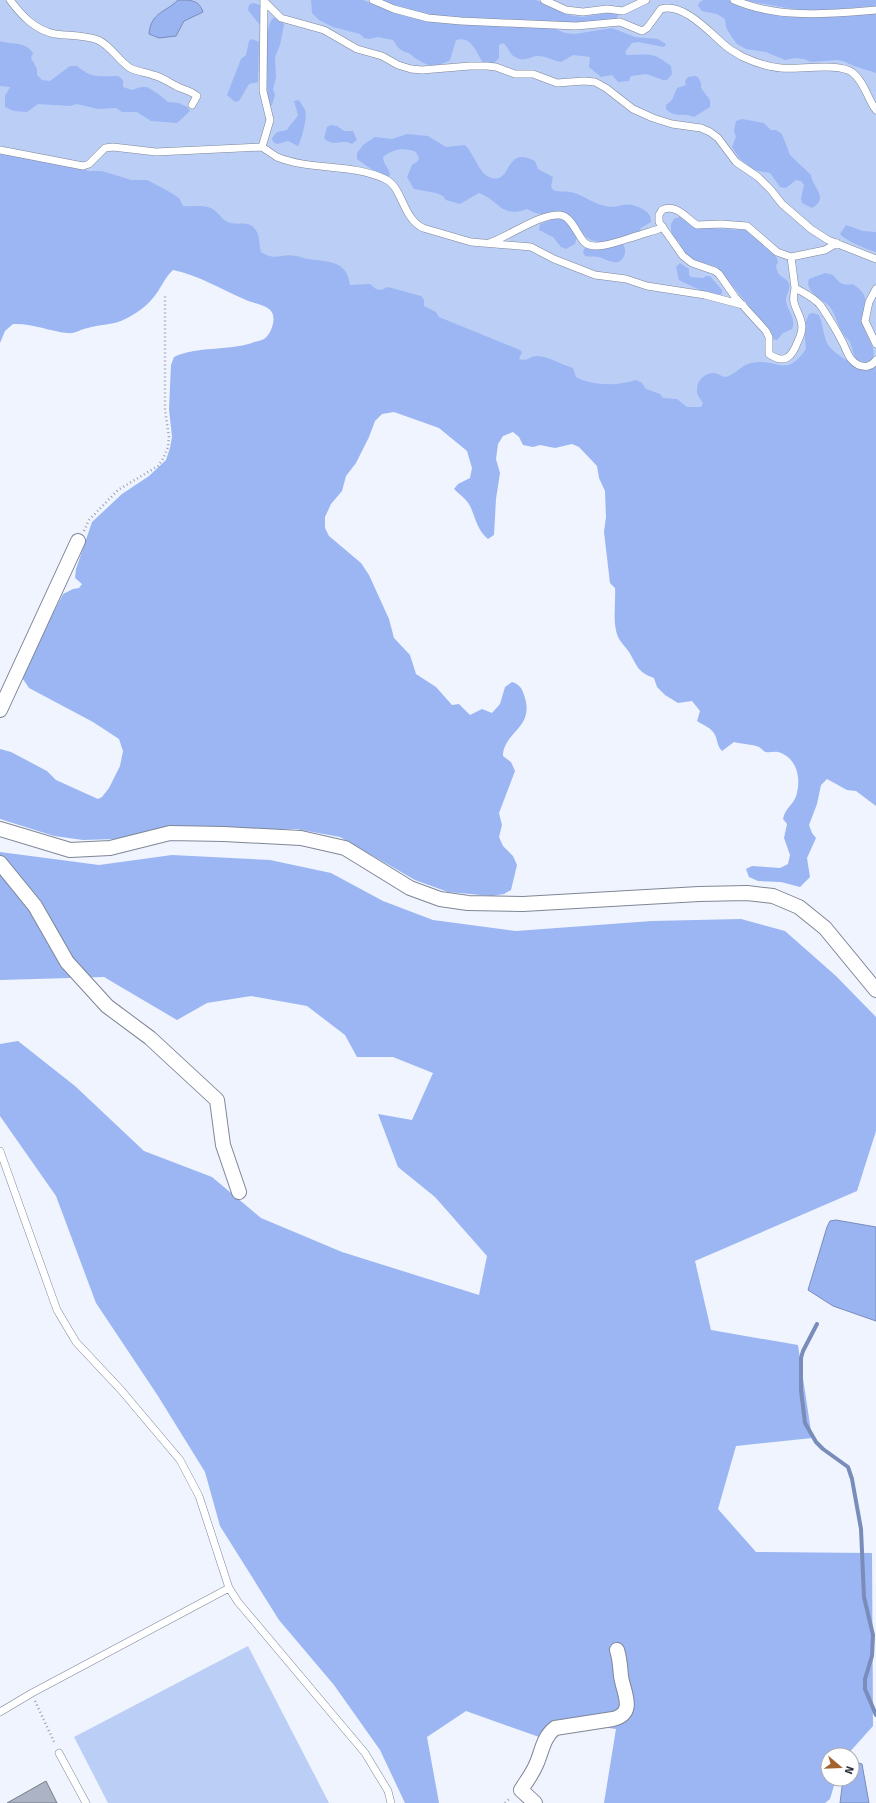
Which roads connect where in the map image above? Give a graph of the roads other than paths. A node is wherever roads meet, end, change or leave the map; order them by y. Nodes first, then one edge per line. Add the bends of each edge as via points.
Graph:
1 (10, 0) edge
2 (264, 0) edge
3 (373, 0) edge
4 (544, 0) edge
5 (646, 0) edge
6 (734, 0) edge
7 (623, 10) junction
8 (876, 10) edge
9 (620, 22) junction
10 (192, 105) dead end
11 (876, 110) edge
12 (262, 147) junction
13 (0, 150) edge
14 (663, 228) junction
15 (485, 244) junction
16 (836, 244) junction
17 (791, 257) junction
18 (876, 259) edge
19 (795, 288) junction
20 (876, 289) edge
21 (743, 306) junction
22 (876, 344) edge
23 (876, 360) edge
24 (78, 541) road end
25 (0, 710) edge
26 (0, 829) edge
27 (0, 863) edge
28 (876, 990) edge
29 (0, 1152) edge
30 (239, 1192) dead end
31 (229, 1588) junction
32 (617, 1650) dead end
33 (0, 1712) edge
34 (59, 1753) road end
35 (86, 1803) edge
36 (391, 1803) edge
37 (535, 1803) edge

1 - 10 lane via 27,20 43,30 99,41 129,67 192,92 197,96
2 - 12 lane via 263,91 270,120
2 - 16 lane via 282,18 324,30 357,49 382,56 411,69 491,67 515,74 533,74 557,83 594,82 633,109 653,118 710,132 718,138 736,162 758,177 792,214
3 - 9 lane via 410,14 461,21 581,26
4 - 7 lane via 566,10
5 - 7 lane
6 - 8 lane via 745,5 798,14
7 - 9 lane
9 - 11 lane via 642,31 661,9 679,10 702,25 728,48 744,57 782,69 840,69 853,73 866,90
12 - 13 lane via 156,152 113,147 105,148 89,164 83,166
12 - 15 lane via 289,161 352,170 387,180 393,185 416,225
14 - 15 lane via 596,246 584,242 567,218 558,215 542,219
14 - 17 lane via 659,222 659,215 666,208 672,208 696,225 747,226 777,252
14 - 21 lane via 683,256 692,263 715,271
15 - 21 lane via 531,247 595,275 705,295
16 - 17 lane via 825,250
16 - 18 lane
17 - 19 lane
19 - 21 lane via 792,302 802,326 793,354 784,359 769,354 769,337 766,331
19 - 23 lane via 812,297 820,305 852,360 861,366 868,366 873,365
20 - 22 lane via 869,302 865,321
24 - 25 street
26 - 28 street via 70,850 110,848 170,833 301,838 345,848 410,888 440,899 468,903 523,904 723,893 773,896 799,907 825,928
27 - 30 street via 35,906 67,962 107,1006 150,1038 218,1100 223,1145
29 - 31 lane via 57,1310 76,1342 121,1390 180,1460 199,1496
31 - 33 lane
31 - 36 lane via 365,1753 388,1791
32 - 37 street via 627,1697 624,1712 619,1718 555,1728 550,1733 536,1765 521,1790
34 - 35 lane

